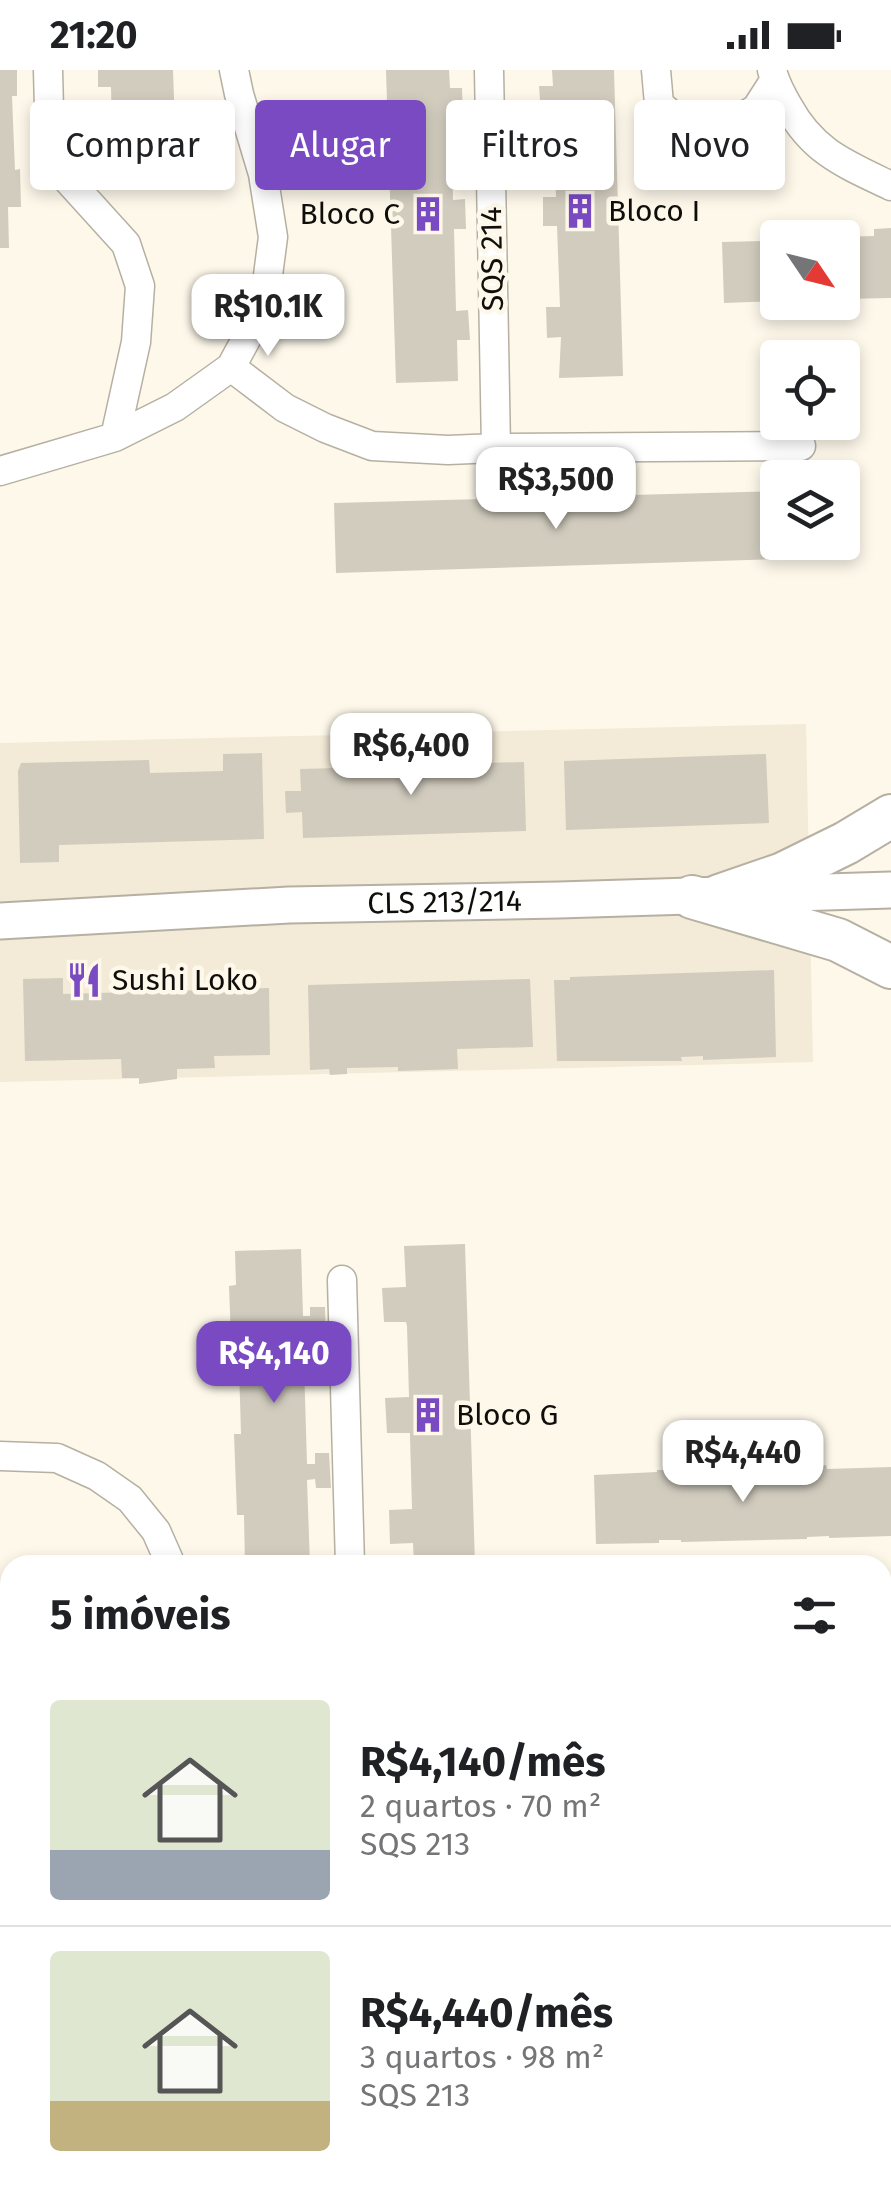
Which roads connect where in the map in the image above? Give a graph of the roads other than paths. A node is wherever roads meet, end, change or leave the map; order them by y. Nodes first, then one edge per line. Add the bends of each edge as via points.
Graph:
1 (48, 70) edge
2 (234, 70) edge
3 (489, 70) edge
4 (656, 70) edge
5 (773, 75) edge
6 (891, 186) edge
7 (232, 367) junction
8 (114, 436) junction
9 (801, 446) dead end
10 (496, 448) junction
11 (0, 471) edge
12 (891, 816) edge
13 (891, 890) edge
14 (706, 896) junction
15 (0, 921) edge
16 (891, 966) edge
17 (342, 1280) dead end
18 (0, 1456) edge
19 (167, 1555) edge
20 (350, 1555) edge

1 - 8 street via 50,149 68,180 126,244 140,286 136,342
2 - 7 street via 273,237 264,306
3 - 10 street, SQS 214
4 - 5 street via 659,104 701,128 729,124 756,109
5 - 6 street via 800,130 839,162
7 - 8 street via 175,407
7 - 10 street via 285,408 372,446
8 - 11 street
9 - 10 street
12 - 14 main road via 782,874
13 - 14 street, CLS 213/214
14 - 15 street, CLS 213/214 via 288,905
14 - 16 main road via 838,940
17 - 20 street
18 - 19 street via 57,1458 97,1476 130,1499

